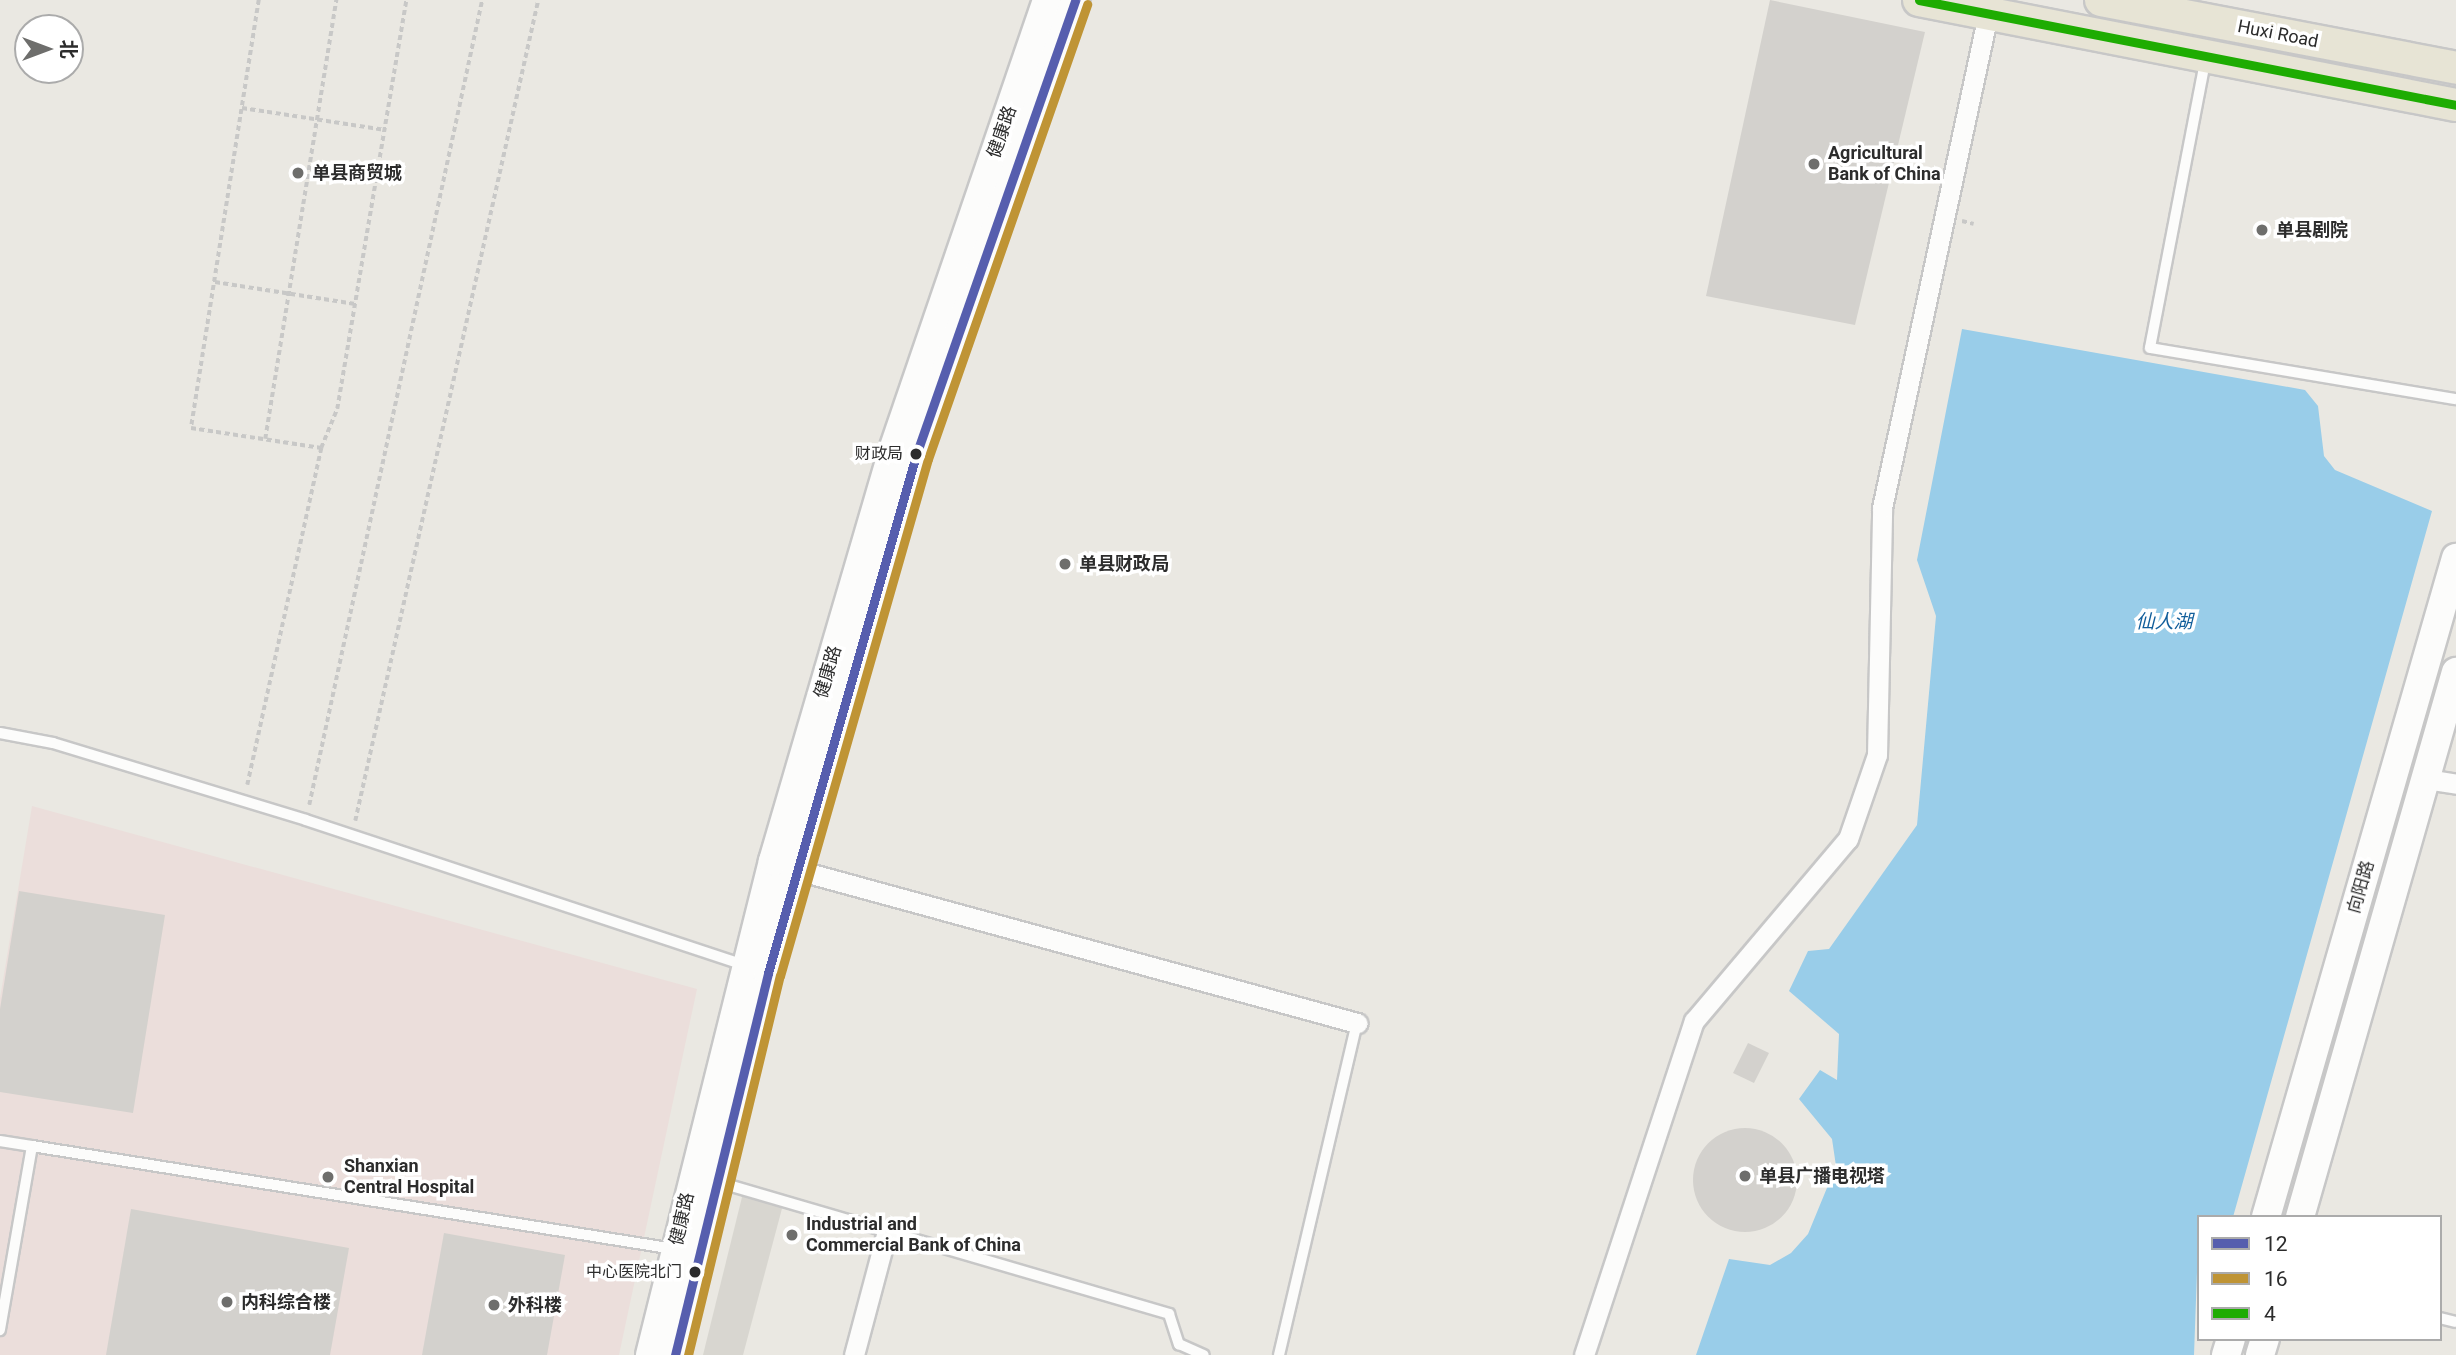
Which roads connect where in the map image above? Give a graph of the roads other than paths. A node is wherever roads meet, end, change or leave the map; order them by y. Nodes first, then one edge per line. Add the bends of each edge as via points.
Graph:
1 (1047, 0) edge
2 (1075, 0) edge
3 (1919, 0) edge
4 (2104, 0) edge
5 (1988, 14) junction
6 (2206, 57) junction
7 (2456, 68) edge
8 (2456, 105) edge
9 (2456, 399) edge
10 (2456, 558) edge
11 (2456, 672) edge
12 (0, 733) edge
13 (2427, 779) junction
14 (2456, 784) edge
15 (797, 870) junction
16 (745, 965) junction
17 (1357, 1023) joint
18 (0, 1141) edge
19 (32, 1146) junction
20 (715, 1181) junction
21 (2267, 1215) edge
22 (2301, 1215) edge
23 (887, 1230) junction
24 (675, 1250) junction
25 (0, 1330) edge
26 (650, 1355) edge
27 (675, 1355) edge
28 (854, 1355) edge
29 (1204, 1355) edge
30 (1279, 1355) edge
31 (1584, 1355) edge

1 - 16 main road, 健康路 via 893,450
2 - 15 main road, 健康路 via 916,455
3 - 5 main road, Huxi Road
4 - 7 main road, Huxi Road
5 - 6 main road, Huxi Road
5 - 31 street via 1884,496 1877,755 1848,839 1693,1021
6 - 8 main road, Huxi Road
6 - 9 lane via 2150,348
10 - 21 main road, 向阳路
11 - 13 main road, 向阳路
12 - 16 lane via 306,820
13 - 14 street
13 - 22 main road, 向阳路
15 - 17 street
15 - 20 main road, 健康路
16 - 24 main road, 健康路
17 - 30 lane
18 - 19 lane
19 - 24 lane
19 - 25 lane
20 - 23 lane
20 - 27 main road, 健康路
23 - 28 street
23 - 29 lane via 1169,1314 1179,1344
24 - 26 main road, 健康路

